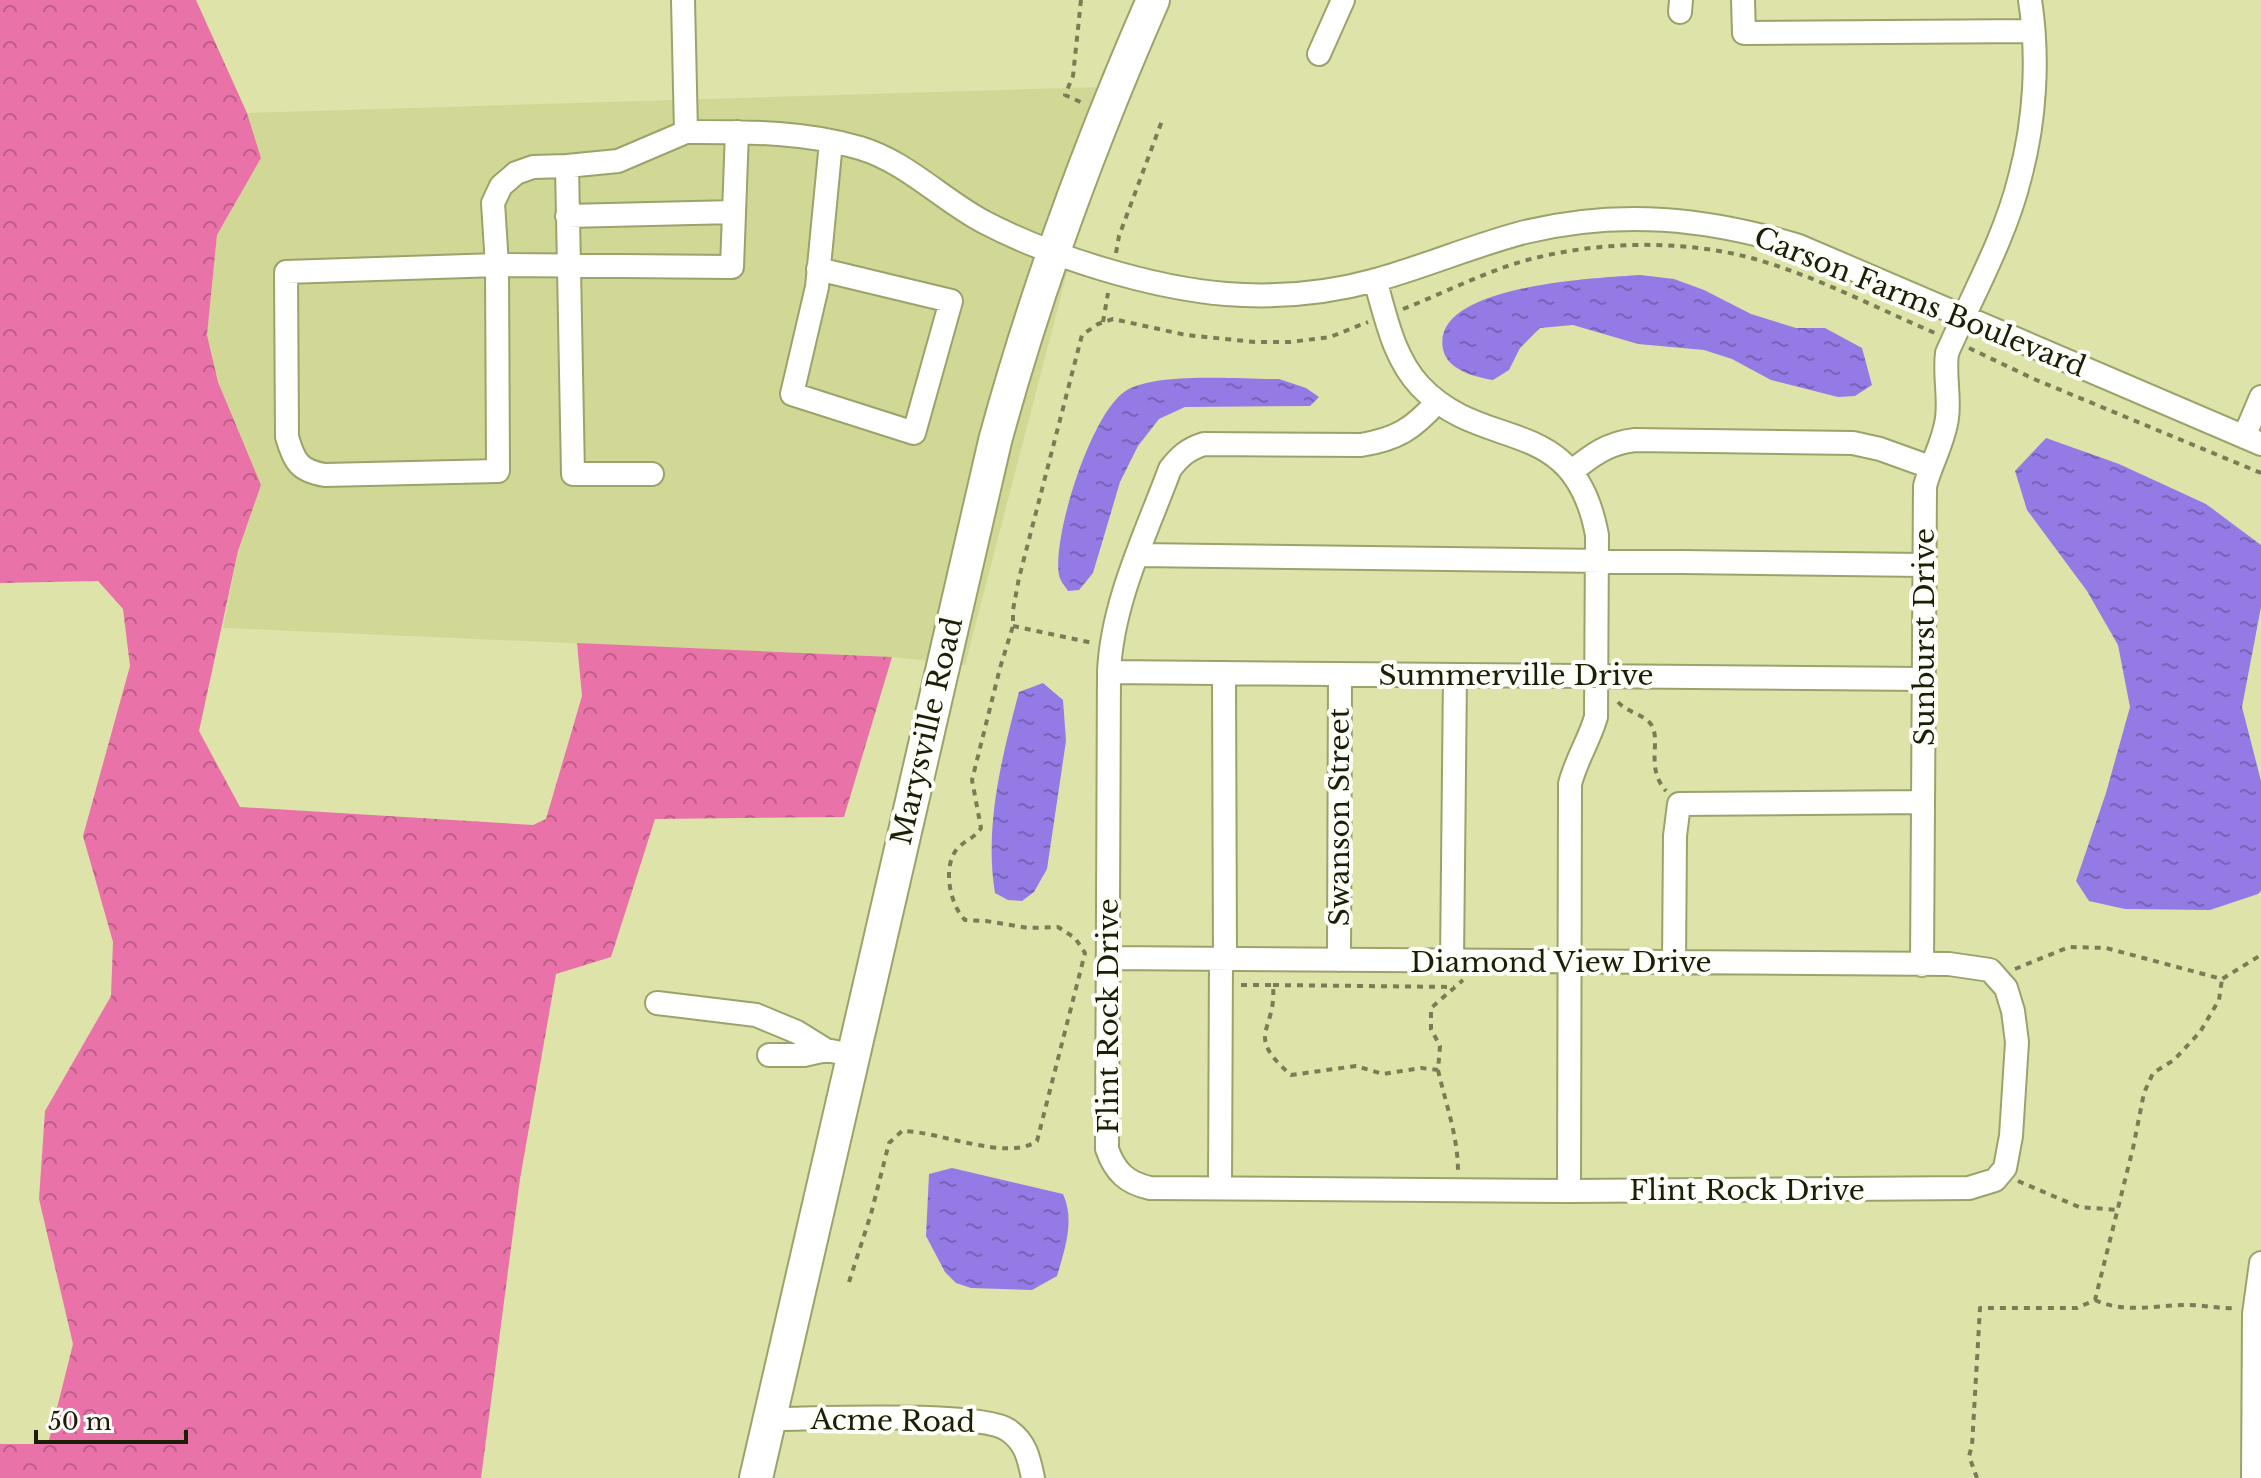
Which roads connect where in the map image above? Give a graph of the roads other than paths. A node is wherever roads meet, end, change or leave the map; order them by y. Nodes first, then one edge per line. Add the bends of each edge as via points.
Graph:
1 (683, 0) edge
2 (1153, 0) edge
3 (1343, 0) edge
4 (1743, 0) edge
5 (2030, 0) edge
6 (2033, 31) junction
7 (1319, 54) dead end
8 (686, 132) junction
9 (737, 132) junction
10 (831, 142) junction
11 (567, 166) junction
12 (734, 212) junction
13 (567, 216) junction
14 (1052, 251) junction
15 (497, 265) junction
16 (567, 266) junction
17 (818, 278) junction
18 (1375, 280) junction
19 (1964, 316) junction
20 (2261, 397) edge
21 (1437, 402) junction
22 (2252, 441) edge
23 (1930, 467) junction
24 (1571, 472) junction
25 (652, 474) dead end
26 (1139, 555) junction
27 (1597, 559) junction
28 (1924, 565) junction
29 (1109, 672) junction
30 (1224, 673) junction
31 (1340, 674) junction
32 (1455, 675) junction
33 (1596, 676) junction
34 (1924, 679) junction
35 (1923, 802) junction
36 (1108, 958) junction
37 (1223, 959) junction
38 (1339, 960) junction
39 (1569, 962) junction
40 (1674, 963) junction
41 (1922, 965) junction
42 (1459, 969) junction
43 (657, 1003) dead end
44 (839, 1053) junction
45 (769, 1055) dead end
46 (1998, 1177) joint
47 (1220, 1188) junction
48 (1569, 1191) junction
49 (2261, 1263) edge
50 (769, 1419) junction
51 (756, 1478) edge
52 (1033, 1478) edge
53 (2253, 1478) edge

1 - 8 street
2 - 14 highway, Marysville Road
3 - 7 street
4 - 6 street via 1744,33
5 - 6 street, Sunburst Drive
6 - 19 street, Sunburst Drive via 2034,91 2020,180
8 - 9 street, Carson Farms Boulevard
8 - 11 street via 618,161
9 - 10 street, Carson Farms Boulevard
9 - 12 street
10 - 14 street, Carson Farms Boulevard via 862,149 914,175 984,222
10 - 17 street
11 - 13 street
11 - 15 street via 533,167 501,186 493,203
12 - 13 street
12 - 16 street via 732,267
13 - 16 street
14 - 18 street, Carson Farms Boulevard via 1180,288 1227,294 1308,292
14 - 44 highway, Marysville Road via 995,441
15 - 15 street via 286,272 287,437 292,456 302,467 325,475 498,471
15 - 16 street
16 - 25 street via 573,474
17 - 17 street via 951,301 914,433 792,394
18 - 19 street, Carson Farms Boulevard via 1524,233 1571,223 1659,218 1706,222 1799,246
18 - 21 street via 1403,364
19 - 22 street, Carson Farms Boulevard
19 - 23 street, Sunburst Drive via 1947,353 1948,416
20 - 22 street
21 - 24 street via 1459,416 1550,451
21 - 26 street, Flint Rock Drive via 1420,422 1383,442 1191,448 1170,469
23 - 24 street via 1853,443 1635,440 1600,449
23 - 28 street, Sunburst Drive
24 - 27 street via 1593,513
26 - 27 street
26 - 29 street, Flint Rock Drive via 1116,618
27 - 28 street
27 - 33 street
28 - 34 street, Sunburst Drive
29 - 30 street, Summerville Drive
29 - 36 street, Flint Rock Drive
30 - 31 street, Summerville Drive
30 - 37 street
31 - 32 street, Summerville Drive
31 - 38 street, Swanson Street
32 - 33 street, Summerville Drive
32 - 42 street
33 - 34 street, Summerville Drive
33 - 39 street via 1596,717 1570,784
34 - 35 street, Sunburst Drive
35 - 40 street via 1679,804
35 - 41 street, Sunburst Drive
36 - 37 street, Diamond View Drive
36 - 47 street, Flint Rock Drive via 1107,1149 1112,1164 1136,1185
37 - 38 street, Diamond View Drive
37 - 47 street
38 - 42 street, Diamond View Drive
39 - 40 street, Diamond View Drive
39 - 42 street, Diamond View Drive
39 - 48 street
40 - 41 street, Diamond View Drive
41 - 46 street, Diamond View Drive via 1990,970 2002,983 2013,1011 2017,1042 2011,1136
43 - 44 street via 756,1015
44 - 45 street
44 - 50 highway, Marysville Road
46 - 48 street, Flint Rock Drive via 1969,1188
47 - 48 street, Flint Rock Drive
49 - 53 street via 2255,1308
50 - 51 highway, Marysville Road
50 - 52 street, Acme Road via 993,1423 1020,1440

